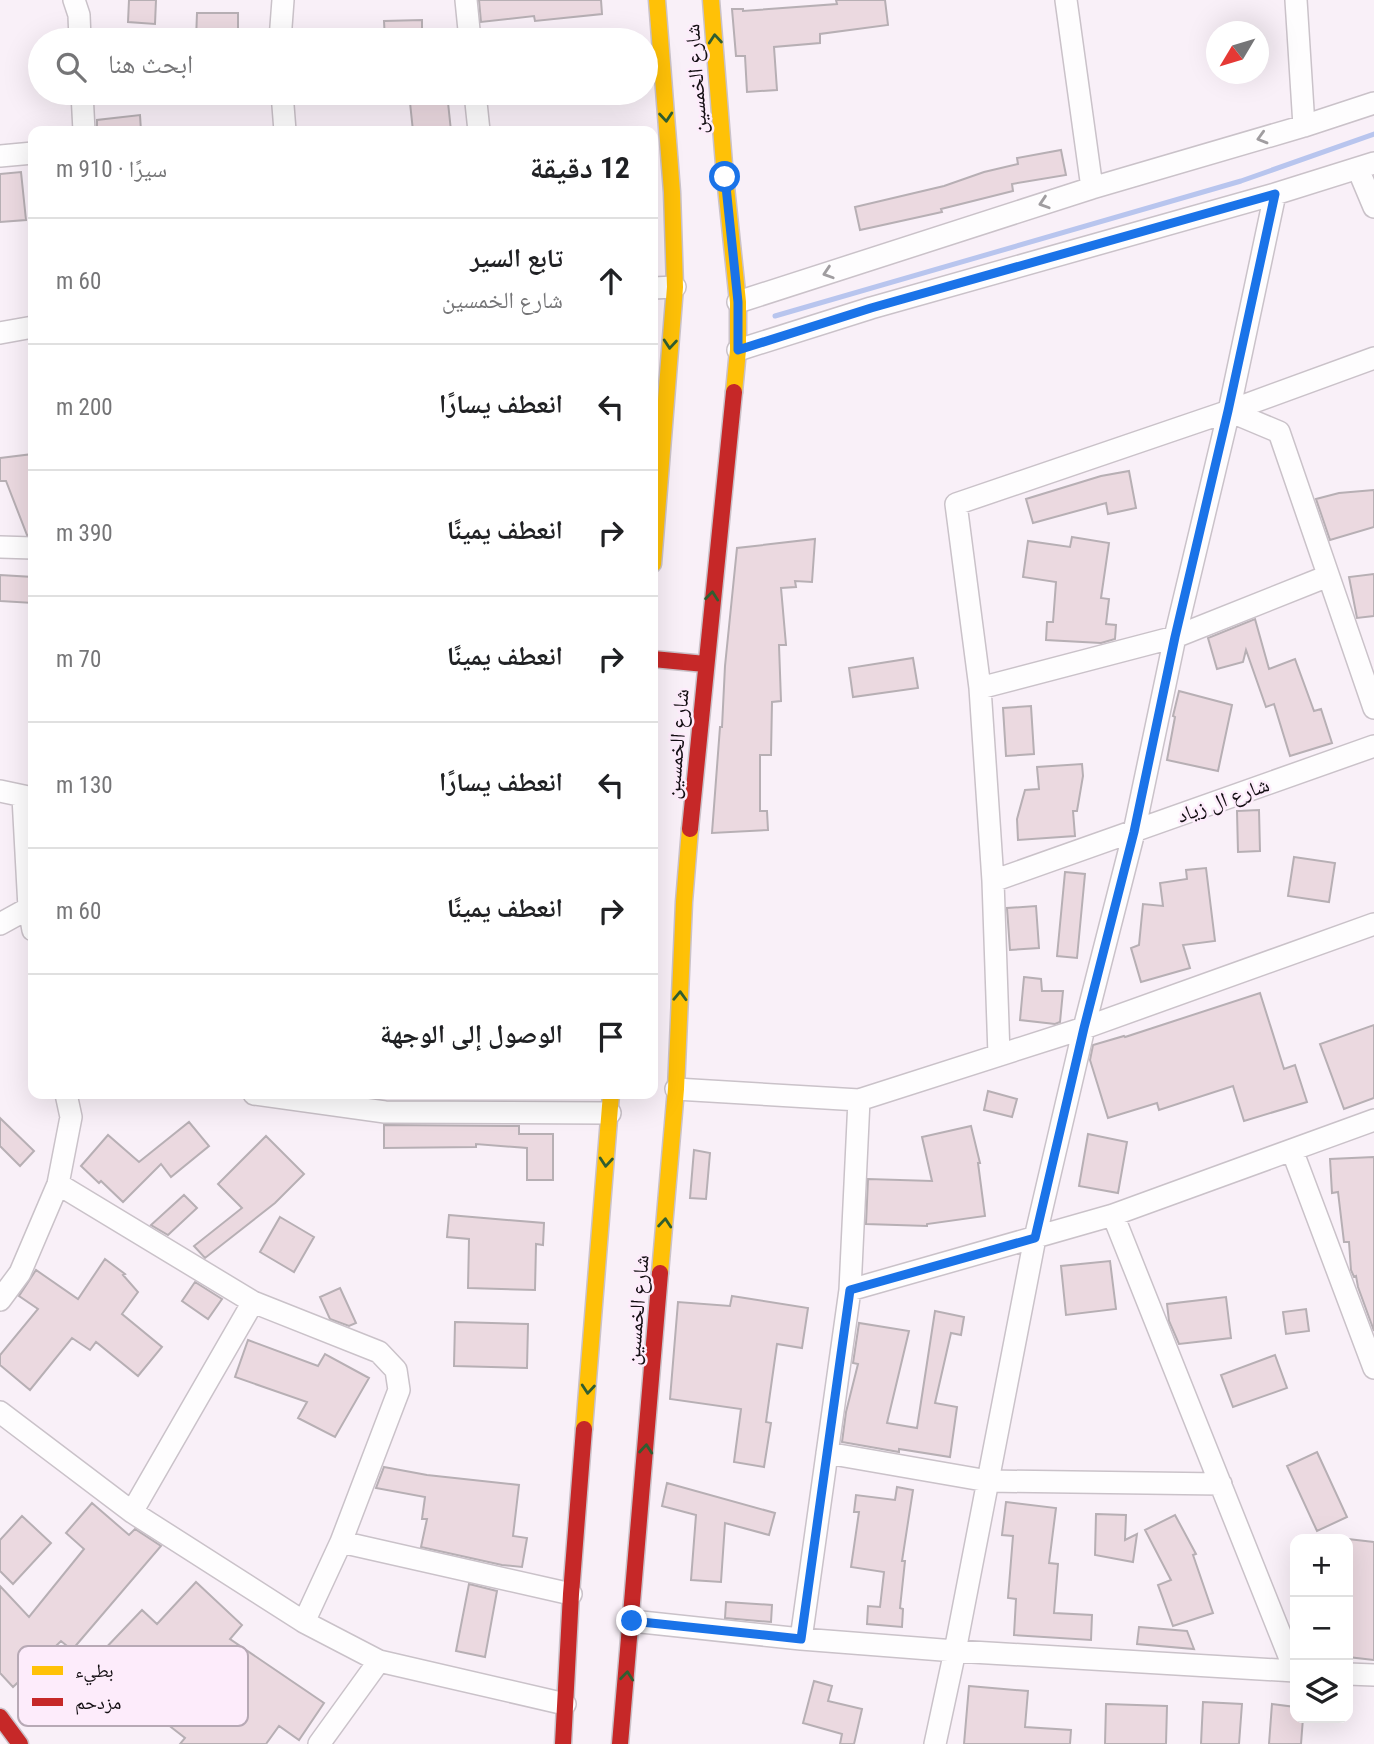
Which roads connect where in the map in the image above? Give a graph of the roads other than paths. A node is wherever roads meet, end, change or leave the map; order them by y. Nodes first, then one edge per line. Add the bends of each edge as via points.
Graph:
1 (74, 0) edge
2 (283, 0) edge
3 (466, 0) edge
4 (657, 0) edge
5 (711, 0) edge
6 (1066, 0) edge
7 (1296, 0) edge
8 (80, 28) edge
9 (281, 28) edge
10 (469, 28) edge
11 (1374, 103) edge
12 (83, 105) edge
13 (283, 105) edge
14 (476, 105) edge
15 (84, 126) edge
16 (285, 126) edge
17 (478, 126) edge
18 (1304, 126) junction
19 (28, 153) edge
20 (0, 156) edge
21 (1366, 166) edge
22 (1092, 188) junction
23 (1275, 194) junction
24 (1374, 207) edge
25 (675, 287) junction
26 (658, 288) edge
27 (738, 302) junction
28 (28, 328) edge
29 (0, 333) edge
30 (738, 350) junction
31 (1374, 358) edge
32 (1228, 411) junction
33 (658, 501) edge
34 (0, 547) edge
35 (28, 548) edge
36 (1328, 576) junction
37 (1175, 637) junction
38 (658, 659) edge
39 (705, 664) junction
40 (980, 688) junction
41 (1374, 708) edge
42 (1374, 746) edge
43 (0, 791) edge
44 (28, 798) edge
45 (1134, 832) junction
46 (993, 881) junction
47 (28, 909) edge
48 (0, 924) edge
49 (1374, 925) edge
50 (1084, 1028) junction
51 (999, 1055) junction
52 (676, 1089) junction
53 (67, 1099) edge
54 (290, 1099) edge
55 (859, 1100) junction
56 (611, 1103) edge
57 (1374, 1120) edge
58 (1292, 1150) junction
59 (58, 1185) junction
60 (1113, 1215) junction
61 (1035, 1238) junction
62 (850, 1290) junction
63 (0, 1300) edge
64 (253, 1302) junction
65 (1374, 1368) edge
66 (0, 1412) edge
67 (827, 1453) junction
68 (988, 1481) junction
69 (1221, 1484) junction
70 (132, 1512) junction
71 (341, 1542) junction
72 (571, 1594) junction
73 (632, 1621) junction
74 (304, 1622) junction
75 (801, 1639) junction
76 (955, 1651) junction
77 (1291, 1660) edge
78 (379, 1661) junction
79 (1290, 1671) edge
80 (1353, 1674) edge
81 (1374, 1675) edge
82 (565, 1704) junction
83 (0, 1717) edge
84 (20, 1744) edge
85 (319, 1744) edge
86 (563, 1744) edge
87 (620, 1744) edge
88 (935, 1744) edge

1 - 8 street
2 - 9 street
3 - 10 street
4 -> 25 main road, شارع الخمسين
27 -> 5 main road, شارع الخمسين
6 - 22 street
7 - 18 street
11 - 18 street
12 - 15 street
13 - 16 street
14 - 17 street
18 -> 22 street
19 - 20 street
21 - 23 street
21 - 24 street
22 -> 27 street
23 - 30 street
23 - 32 street
25 - 26 street
25 -> 33 main road, شارع الخمسين
27 - 30 main road, شارع الخمسين
28 - 29 street
39 -> 30 main road, شارع الخمسين
31 - 32 street
32 - 36 street via 1279,432
32 - 37 street
32 - 40 street via 956,504
34 - 35 street
36 - 37 street
36 - 41 street
37 - 40 street
37 - 45 street
38 - 39 main road
52 -> 39 main road, شارع الخمسين via 684,902
40 - 46 street
42 - 45 street, شارع ال زياد
43 - 44 street
45 - 46 street, شارع ال زياد
45 - 50 street
46 - 51 street
47 - 48 street
49 - 50 street
50 - 51 street
50 - 61 street
51 - 55 street
52 - 55 street
73 -> 52 main road, شارع الخمسين
53 - 59 street via 71,1117
54 - 56 street via 385,1112
55 - 62 street
56 -> 72 main road, شارع الخمسين
57 - 58 street
58 - 60 street
58 - 65 street
59 - 63 street via 20,1273
59 - 64 street
60 - 61 street
60 - 69 street
61 - 62 street
61 - 68 street
62 - 67 street
64 - 70 street
64 - 71 street via 379,1352 396,1370 398,1390
66 - 70 street
67 - 68 street
67 - 75 street
68 - 69 street
68 - 76 street
69 - 77 street
70 - 74 street
71 - 72 street
71 - 74 street
72 - 82 main road, شارع الخمسين
73 - 75 street
87 -> 73 main road, شارع الخمسين
74 - 78 street
75 - 76 street
76 - 79 street
76 - 88 street
78 - 82 street
78 - 85 street
80 - 81 street
82 - 86 main road, شارع الخمسين
83 - 84 main road

